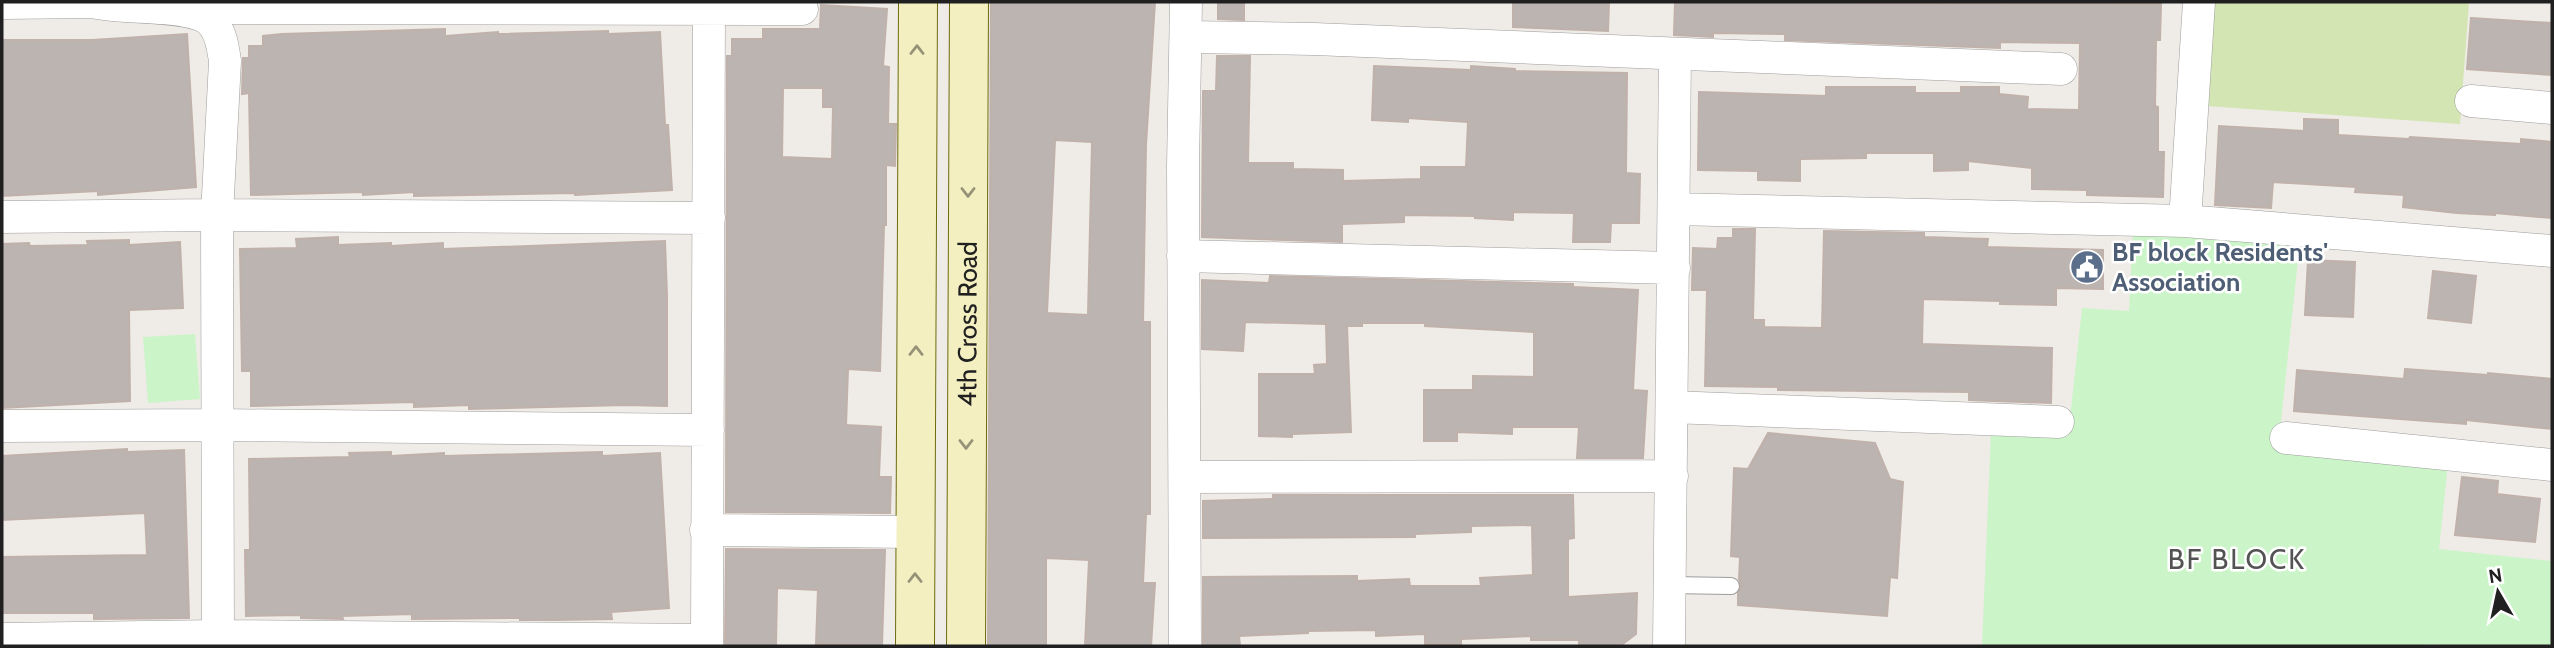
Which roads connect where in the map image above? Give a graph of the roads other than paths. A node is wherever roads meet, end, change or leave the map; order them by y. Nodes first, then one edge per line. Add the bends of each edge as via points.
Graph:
1 (2, 2) edge
2 (94, 2) edge
3 (918, 2) edge
4 (969, 2) edge
5 (1186, 2) edge
6 (2199, 2) edge
7 (494, 4) edge
8 (168, 8) junction
9 (709, 9) junction
10 (802, 9) dead end
11 (1186, 37) junction
12 (1675, 54) junction
13 (2061, 69) dead end
14 (2471, 100) dead end
15 (2552, 108) edge
16 (917, 125) junction
17 (968, 127) junction
18 (1674, 209) junction
19 (217, 215) junction
20 (2, 217) edge
21 (709, 218) junction
22 (2185, 221) junction
23 (2552, 251) edge
24 (1183, 256) junction
25 (1674, 268) junction
26 (1672, 407) junction
27 (2058, 422) dead end
28 (218, 425) junction
29 (2, 426) edge
30 (708, 430) junction
31 (2286, 438) dead end
32 (2552, 465) edge
33 (1672, 476) junction
34 (1185, 477) junction
35 (706, 530) junction
36 (915, 532) junction
37 (1669, 585) junction
38 (1731, 586) dead end
39 (2, 639) edge
40 (218, 641) edge
41 (707, 643) edge
42 (915, 646) edge
43 (966, 646) edge
44 (1185, 646) edge
45 (1669, 646) edge

1 - 2 street
2 - 8 street
16 -> 3 street, 4th Cross Road
4 - 17 street, 4th Cross Road
5 - 11 street
6 - 22 street
7 - 8 street
7 - 9 street
8 - 19 street via 198,13 213,23 221,38 225,61
9 - 10 street
9 - 21 street
11 - 12 street
11 - 24 street
12 - 13 street
12 - 18 street
14 - 15 street
16 - 17 street via 920,149 942,159 955,156
16 - 17 street via 923,97 941,90 960,97
36 -> 16 street, 4th Cross Road
17 -> 43 street, 4th Cross Road
18 - 22 street
18 - 25 street
19 - 20 street
19 - 21 street
19 - 28 street
21 - 30 street
22 - 23 street
24 - 25 street
24 - 34 street
25 - 26 street
26 - 27 street
26 - 33 street
28 - 29 street
28 - 30 street
28 - 40 street
30 - 35 street
31 - 32 street
33 - 34 street
33 - 37 street
34 - 44 street
35 - 36 street
35 - 41 street
42 -> 36 street, 4th Cross Road
37 - 38 lane
37 - 45 street
39 - 40 street
40 - 41 street

